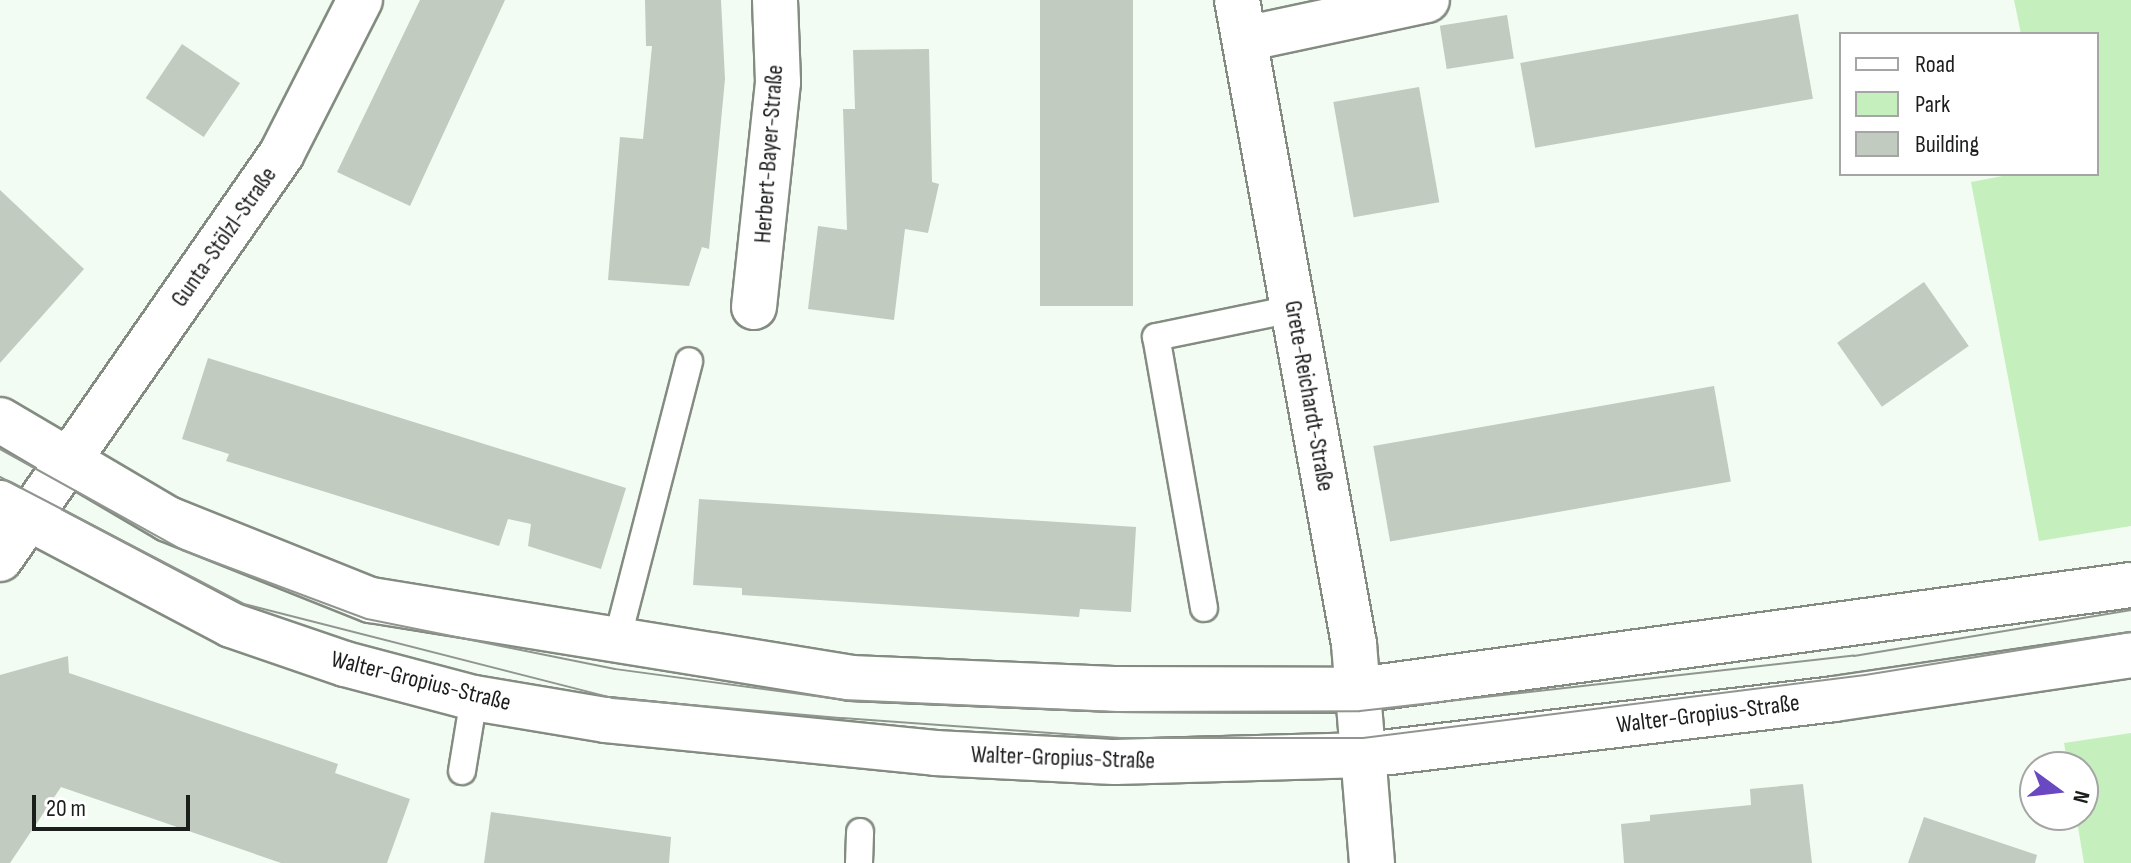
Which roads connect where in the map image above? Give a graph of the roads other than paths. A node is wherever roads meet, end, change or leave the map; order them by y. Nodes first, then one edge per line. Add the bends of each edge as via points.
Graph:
1 (360, 0) edge
2 (775, 0) edge
3 (1427, 0) edge
4 (1241, 19) edge
5 (754, 307) dead end
6 (1293, 309) junction
7 (689, 361) dead end
8 (0, 420) edge
9 (67, 462) junction
10 (14, 511) edge
11 (0, 559) edge
12 (2131, 585) edge
13 (1204, 608) dead end
14 (616, 644) junction
15 (2131, 655) edge
16 (1358, 690) junction
17 (474, 698) junction
18 (1365, 755) junction
19 (462, 771) dead end
20 (860, 832) dead end
21 (859, 863) edge
22 (1372, 863) edge

1 - 9 street, Gunta-Stölzl-Straße via 282,153
2 - 5 street, Herbert-Bayer-Straße via 778,82
3 - 4 street, Grete-Reichardt-Straße
4 - 6 street, Grete-Reichardt-Straße
6 - 13 lane via 1156,337
6 - 16 street, Grete-Reichardt-Straße
7 - 14 lane
8 - 9 street
9 - 10 street
9 - 14 street via 168,519 371,600
10 - 11 street
10 - 17 street, Walter-Gropius-Straße via 231,625 345,664
12 - 16 street
14 - 16 street via 851,678 1114,689
15 - 18 street, Walter-Gropius-Straße via 1834,699
16 - 18 street, Grete-Reichardt-Straße
17 - 18 street, Walter-Gropius-Straße via 606,720 935,753 1115,762
17 - 19 lane
18 - 22 street, Grete-Reichardt-Straße
20 - 21 lane

